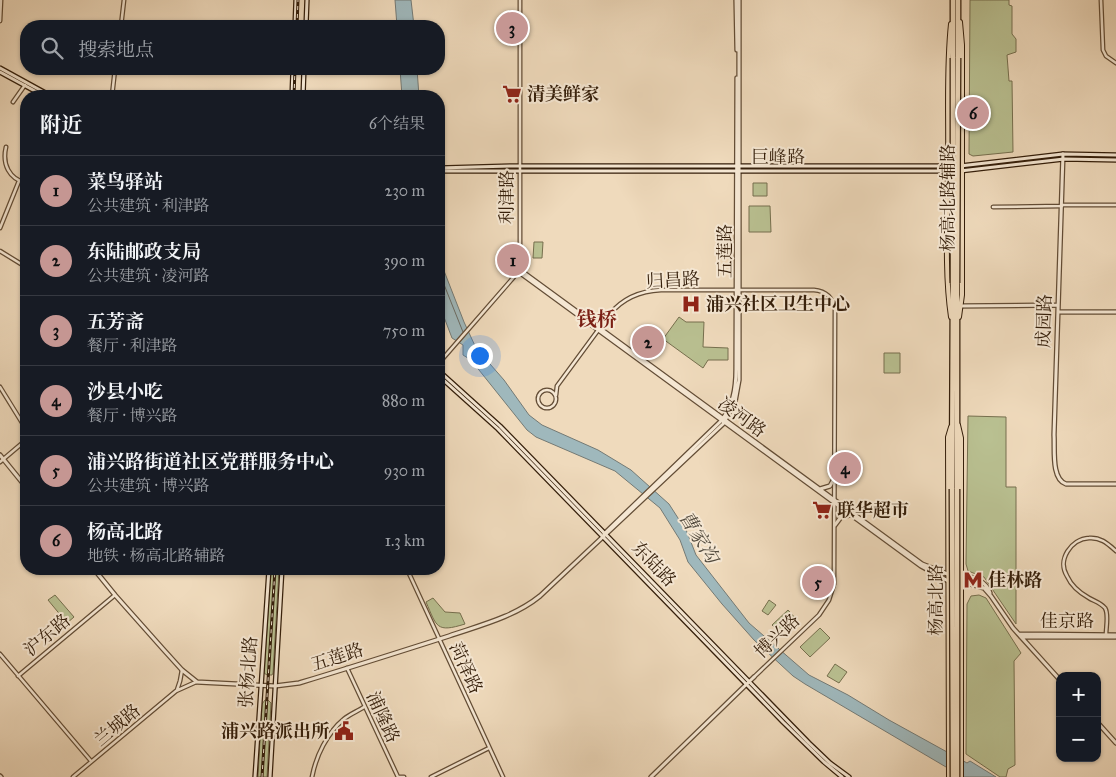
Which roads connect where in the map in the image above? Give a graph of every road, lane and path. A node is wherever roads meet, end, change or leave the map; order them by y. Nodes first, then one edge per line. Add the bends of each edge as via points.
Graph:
1 (1, 0) edge
2 (124, 0) edge
3 (296, 0) edge
4 (307, 0) edge
5 (520, 0) edge
6 (738, 0) edge
7 (953, 0) edge
8 (958, 0) edge
9 (1101, 0) edge
10 (956, 9) junction
11 (122, 20) edge
12 (295, 20) edge
13 (306, 20) edge
14 (0, 21) edge
15 (1116, 63) edge
16 (0, 68) edge
17 (0, 72) edge
18 (114, 75) edge
19 (293, 75) edge
20 (304, 75) edge
21 (25, 86) junction
22 (22, 90) edge
23 (33, 90) edge
24 (40, 90) edge
25 (113, 90) edge
26 (292, 90) edge
27 (303, 90) edge
28 (20, 92) edge
29 (12, 102) dead end
30 (6, 147) dead end
31 (1063, 154) junction
32 (1116, 155) edge
33 (1064, 160) junction
34 (1116, 160) edge
35 (520, 166) junction
36 (962, 166) junction
37 (445, 169) edge
38 (445, 169) edge
39 (738, 169) junction
40 (948, 169) junction
41 (520, 171) junction
42 (962, 171) junction
43 (20, 182) joint
44 (1116, 205) edge
45 (1062, 206) junction
46 (993, 207) dead end
47 (0, 228) edge
48 (0, 251) edge
49 (20, 263) edge
50 (520, 271) junction
51 (738, 290) junction
52 (830, 297) joint
53 (1058, 305) junction
54 (960, 306) junction
55 (1058, 312) junction
56 (1116, 312) edge
57 (955, 327) junction
58 (599, 329) junction
59 (445, 356) edge
60 (445, 376) edge
61 (445, 381) edge
62 (0, 386) edge
63 (557, 386) junction
64 (548, 390) junction
65 (556, 395) junction
66 (20, 419) edge
67 (724, 420) junction
68 (955, 423) junction
69 (20, 445) edge
70 (0, 455) edge
71 (2, 461) edge
72 (836, 477) junction
73 (20, 480) edge
74 (1116, 484) edge
75 (820, 489) junction
76 (955, 489) junction
77 (835, 502) junction
78 (850, 515) junction
79 (835, 525) junction
80 (605, 535) junction
81 (1116, 551) edge
82 (99, 575) edge
83 (269, 575) edge
84 (282, 575) edge
85 (410, 575) edge
86 (950, 575) junction
87 (961, 576) junction
88 (950, 582) junction
89 (961, 582) junction
90 (115, 595) junction
91 (991, 596) junction
92 (1019, 635) junction
93 (1106, 635) junction
94 (1116, 636) edge
95 (439, 639) junction
96 (0, 654) edge
97 (347, 668) junction
98 (182, 670) junction
99 (18, 676) junction
100 (1056, 676) edge
101 (754, 677) joint
102 (197, 682) junction
103 (748, 683) junction
104 (262, 686) junction
105 (275, 686) junction
106 (176, 691) junction
107 (364, 707) junction
108 (1101, 726) edge
109 (1116, 743) edge
110 (490, 748) junction
111 (92, 761) junction
112 (73, 777) edge
113 (255, 777) edge
114 (270, 777) edge
115 (312, 777) edge
116 (398, 777) edge
117 (404, 777) edge
118 (431, 777) edge
119 (503, 777) edge
120 (651, 777) edge
121 (842, 777) edge
122 (849, 777) edge
123 (951, 777) edge
124 (959, 777) edge

1 - 14 street
2 - 11 street
3 - 12 street
4 - 13 street
5 - 35 street, 利津路
6 - 39 street, 五莲路
7 - 10 highway, 杨高北路
8 - 10 highway, 杨高北路
9 - 15 street via 1103,50
10 - 36 main road, 杨高北路辅路 via 962,45
10 - 40 main road, 杨高北路辅路 via 949,47
10 - 57 highway, 杨高北路, bridge
16 - 24 street
17 - 21 street
18 - 25 street
19 - 26 street
20 - 27 street
21 - 22 street
21 - 23 street
28 - 29 street
30 - 43 street via 4,162
31 - 32 street, 巨峰路
31 - 33 street, 成园路
31 - 36 street, 巨峰路
33 - 34 street, 巨峰路
33 - 42 street, 巨峰路
33 - 45 street, 成园路
35 - 37 street, 巨峰路
35 - 39 street, 巨峰路
35 - 41 street, 利津路
36 - 40 street, 巨峰路
36 - 42 main road, 杨高北路辅路
38 - 41 street, 巨峰路
39 - 40 street, 巨峰路
39 - 41 street, 巨峰路
39 - 51 street, 五莲路
40 - 42 street, 巨峰路
40 - 57 main road, 杨高北路辅路 via 948,296
41 - 50 street, 利津路
42 - 54 main road, 杨高北路辅路
43 - 47 street
44 - 45 street
45 - 46 street
45 - 53 street, 成园路
48 - 49 street
50 - 58 street, 凌河路
50 - 59 street
51 - 52 street, 归昌路 via 814,290
51 - 58 street, 归昌路 via 640,293 620,304
51 - 67 street, 五莲路 via 736,384
52 - 72 street, 博兴路 via 836,310
53 - 54 street
53 - 55 street, 成园路
54 - 57 main road, 杨高北路辅路
55 - 56 street
55 - 74 street, 成园路 via 1054,435 1057,477 1066,484
57 - 68 highway, 杨高北路
58 - 63 street, 归昌路
58 - 67 street, 凌河路
60 - 80 street, 东陆路 via 494,420
61 - 80 street, 东陆路
62 - 66 street
63 - 64 street, 归昌路
63 - 65 street, 归昌路
64 - 65 street
64 - 65 street via 539,396 542,406 553,406
67 - 75 street, 凌河路
67 - 77 street, 凌河路
67 - 80 street, 五莲路
68 - 76 highway, 杨高北路
68 - 86 main road, 杨高北路 via 948,437
68 - 87 main road, 杨高北路 via 962,438
69 - 71 street
70 - 71 street
71 - 73 street
72 - 75 street via 830,486
72 - 77 street, 博兴路
75 - 77 street, 凌河路
76 - 123 highway, 杨高北路, bridge
76 - 124 highway, 杨高北路, bridge
77 - 78 street, 凌河路
77 - 79 street, 博兴路
77 - 86 street, 凌河路 via 922,564
78 - 79 street via 841,517
78 - 88 street, 凌河路 via 921,566
79 - 101 street, 博兴路 via 835,577 831,596 819,615
80 - 95 street, 五莲路 via 524,607
80 - 103 street, 东陆路
81 - 93 street via 1103,540 1091,537 1080,540 1063,558 1065,575 1073,585 1106,610
82 - 90 street
83 - 104 street, 张杨北路
84 - 105 street, 张杨北路
85 - 95 street, 菏泽路
86 - 87 street
86 - 88 main road, 杨高北路
87 - 89 main road, 杨高北路
87 - 91 street via 982,582 989,588
88 - 89 street
88 - 123 main road, 杨高北路, bridge
89 - 91 street via 984,588
89 - 124 main road, 杨高北路
90 - 98 street
90 - 99 street, 沪东路
91 - 92 street
92 - 93 street, 佳京路
92 - 94 street, 佳京路
92 - 100 street
93 - 94 street, 佳京路
95 - 97 street, 五莲路
95 - 110 street, 菏泽路
96 - 99 street, 沪东路
97 - 105 street, 五莲路 via 299,683
97 - 107 street, 浦隆路
98 - 102 street
98 - 106 street
99 - 111 street
101 - 103 street, 博兴路
102 - 104 street, 五莲路
102 - 106 street, 兰城路
103 - 120 street, 博兴路
103 - 121 street, 东陆路 via 819,758
103 - 122 street, 东陆路
104 - 105 street, 五莲路
104 - 113 street, 张杨北路
105 - 114 street, 张杨北路
106 - 111 street, 兰城路
107 - 115 street via 345,719 326,741 314,763
107 - 116 street, 浦隆路
108 - 109 street
110 - 118 street
110 - 119 street, 菏泽路
111 - 112 street, 兰城路
116 - 117 street, 浦隆路

